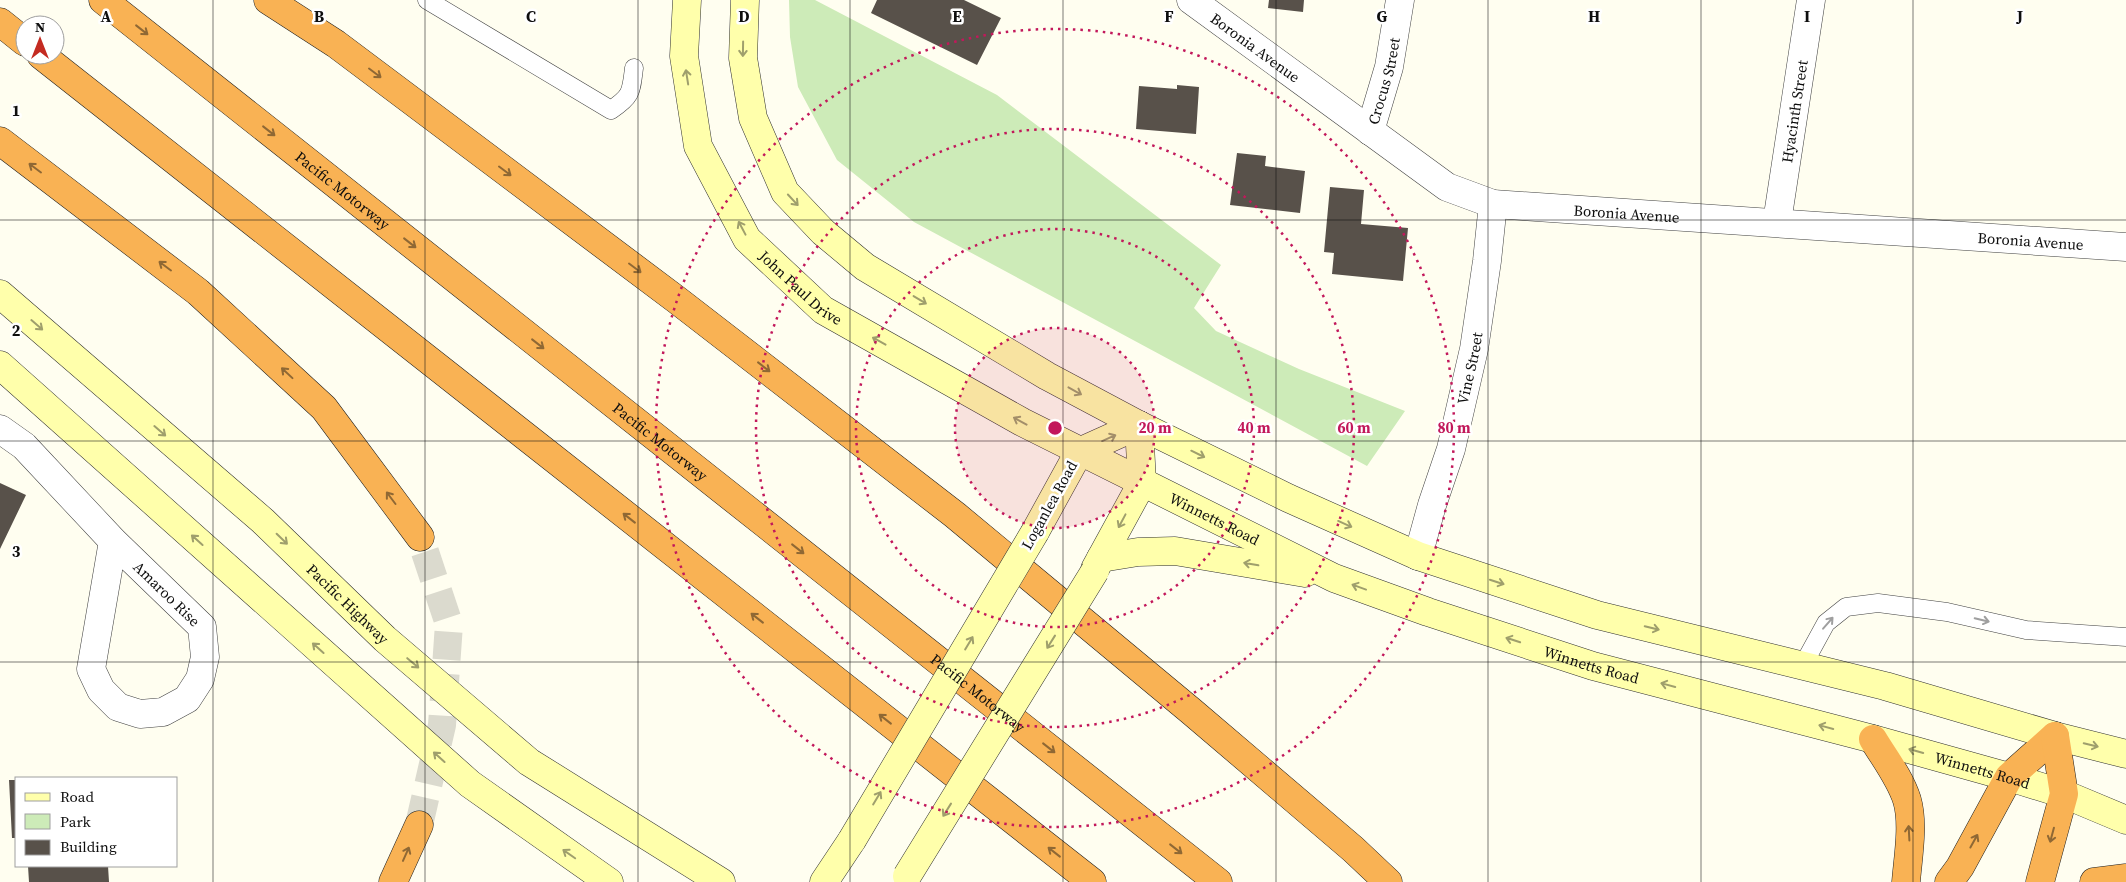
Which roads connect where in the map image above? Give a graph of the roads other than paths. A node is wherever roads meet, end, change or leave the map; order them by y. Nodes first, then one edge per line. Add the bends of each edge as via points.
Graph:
1 (103, 0) edge
2 (268, 0) edge
3 (427, 0) edge
4 (687, 0) edge
5 (745, 0) edge
6 (1191, 0) edge
7 (1400, 0) edge
8 (1811, 0) edge
9 (0, 22) edge
10 (15, 34) edge
11 (55, 65) edge
12 (634, 68) dead end
13 (1370, 131) junction
14 (0, 141) edge
15 (1493, 204) junction
16 (1777, 222) junction
17 (2126, 247) edge
18 (0, 294) edge
19 (0, 365) edge
20 (1139, 425) junction
21 (0, 429) edge
22 (1079, 452) junction
23 (1142, 483) junction
24 (420, 537) tunnel mouth
25 (113, 541) junction
26 (1418, 556) junction
27 (1098, 564) junction
28 (1334, 578) junction
29 (2126, 638) edge
30 (1803, 665) junction
31 (2055, 736) junction
32 (1873, 739) junction
33 (2126, 754) edge
34 (2009, 777) junction
35 (2064, 794) junction
36 (2126, 820) edge
37 (419, 825) tunnel mouth
38 (2126, 878) edge
39 (905, 879) edge
40 (393, 882) edge
41 (609, 882) edge
42 (721, 882) edge
43 (824, 882) edge
44 (1092, 882) edge
45 (1218, 882) edge
46 (1388, 882) edge
47 (1906, 882) edge
48 (1949, 882) edge
49 (2040, 882) edge
50 (2094, 882) edge

1 -> 45 highway, Pacific Motorway
2 -> 46 highway via 336,44 678,300 955,515 1192,711
3 - 12 lane via 610,110 625,100 632,88
22 -> 4 main road, John Paul Drive via 822,310 747,238 698,146 684,56
5 -> 20 main road via 743,58 753,118 785,192 822,232 865,267 1047,376
6 - 13 street, Boronia Avenue
7 - 13 street, Crocus Street via 1389,67
8 - 16 street, Hyacinth Street
9 - 10 highway
44 -> 11 highway
13 - 15 street, Boronia Avenue via 1447,187
24 -> 14 highway via 324,408 198,292
15 - 16 street, Boronia Avenue
15 - 26 street, Vine Street via 1474,349 1451,449
16 - 17 street, Boronia Avenue
18 -> 42 main road, Pacific Highway via 263,521 385,639 529,762
41 -> 19 main road via 470,784
22 -> 20 main road, Loganlea Road
20 - 23 main road
20 -> 26 main road via 1288,498
21 - 25 street, Amaroo Rise via 24,446
22 - 23 main road, Winnetts Road
43 -> 22 main road, Loganlea Road, bridge via 852,840
23 -> 27 main road
23 - 28 main road, Winnetts Road
25 - 25 street, Amaroo Rise via 91,669 101,690 118,707 140,714 163,712 186,699 200,679 205,657 202,627
26 -> 30 main road via 1597,615
28 -> 27 main road via 1175,551 1138,552
27 -> 39 main road, bridge
32 -> 28 main road, Winnetts Road via 1593,666
30 -> 29 lane via 1826,623 1846,607 1878,603 1947,612 2026,630
30 - 31 main road
31 -> 33 main road
31 - 34 highway
31 - 35 highway
34 -> 32 main road, Winnetts Road
47 -> 32 highway via 1910,838 1907,802 1898,780
34 - 35 main road, Winnetts Road
48 -> 34 highway
35 - 36 main road, Winnetts Road
35 -> 49 highway
40 -> 37 highway
38 - 50 highway

